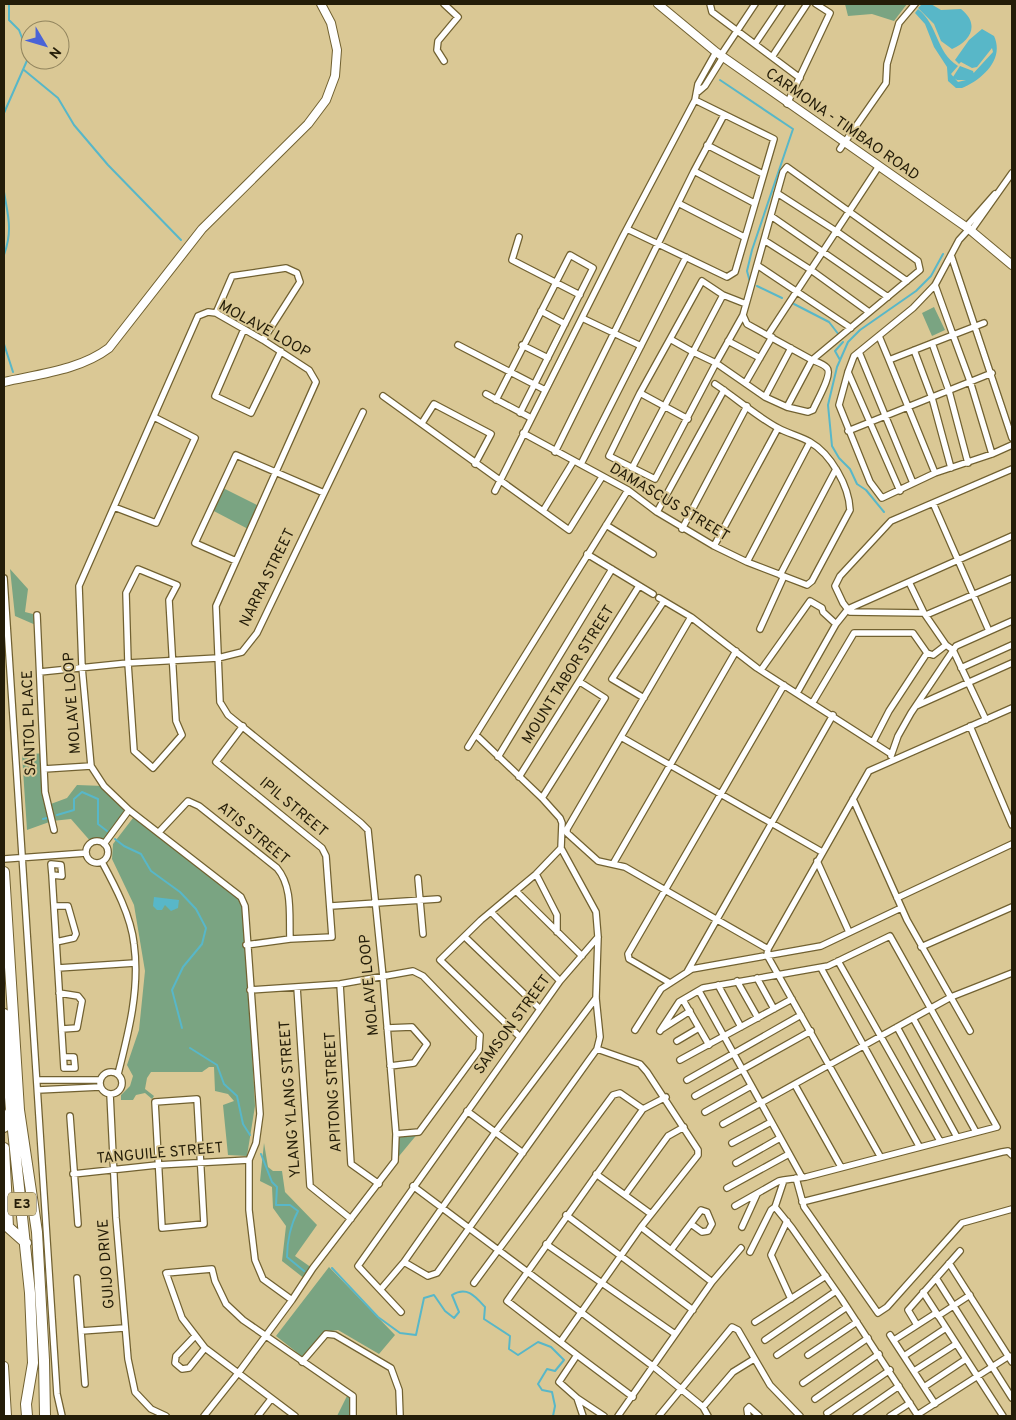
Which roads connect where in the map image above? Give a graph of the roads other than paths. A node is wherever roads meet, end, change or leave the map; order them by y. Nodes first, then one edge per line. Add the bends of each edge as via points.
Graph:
1 (321, 4) edge
2 (444, 4) edge
3 (658, 4) edge
4 (710, 4) edge
5 (755, 4) edge
6 (782, 4) edge
7 (807, 4) edge
8 (816, 4) edge
9 (915, 4) edge
10 (737, 31) junction
11 (755, 44) junction
12 (720, 55) junction
13 (772, 57) junction
14 (444, 61) dead end
15 (800, 78) junction
16 (695, 100) junction
17 (787, 104) junction
18 (724, 115) junction
19 (707, 145) junction
20 (842, 146) junction
21 (879, 166) junction
22 (694, 171) junction
23 (1012, 173) edge
24 (763, 174) junction
25 (777, 193) junction
26 (754, 203) junction
27 (678, 204) junction
28 (848, 212) junction
29 (771, 216) junction
30 (627, 229) junction
31 (969, 229) junction
32 (836, 231) junction
33 (519, 237) dead end
34 (744, 237) junction
35 (764, 240) junction
36 (659, 242) junction
37 (823, 251) junction
38 (951, 256) junction
39 (686, 257) junction
40 (757, 265) junction
41 (1012, 265) edge
42 (811, 270) junction
43 (907, 281) junction
44 (557, 282) junction
45 (935, 285) junction
46 (797, 292) junction
47 (580, 295) junction
48 (723, 295) junction
49 (888, 297) junction
50 (746, 304) junction
51 (541, 311) junction
52 (869, 312) junction
53 (216, 314) junction
54 (743, 314) junction
55 (582, 318) junction
56 (984, 323) dead end
57 (565, 324) junction
58 (976, 326) junction
59 (851, 328) junction
60 (244, 329) junction
61 (614, 333) junction
62 (953, 335) junction
63 (770, 336) junction
64 (879, 336) junction
65 (670, 339) junction
66 (263, 340) junction
67 (728, 341) junction
68 (932, 343) junction
69 (458, 345) dead end
70 (522, 346) junction
71 (641, 346) junction
72 (791, 348) junction
73 (914, 350) junction
74 (281, 351) junction
75 (693, 352) junction
76 (859, 352) junction
77 (548, 358) junction
78 (760, 358) junction
79 (812, 360) junction
80 (890, 360) junction
81 (716, 363) junction
82 (508, 372) junction
83 (848, 372) junction
84 (992, 373) junction
85 (4, 382) edge
86 (746, 382) junction
87 (970, 382) junction
88 (715, 384) dead end
89 (534, 385) junction
90 (545, 390) junction
91 (724, 390) junction
92 (949, 391) junction
93 (640, 393) junction
94 (486, 394) dead end
95 (383, 396) dead end
96 (765, 397) junction
97 (932, 398) junction
98 (496, 400) junction
99 (747, 406) junction
100 (666, 407) junction
101 (787, 407) junction
102 (907, 408) junction
103 (363, 412) dead end
104 (520, 413) junction
105 (885, 416) junction
106 (154, 417) junction
107 (530, 418) junction
108 (688, 419) junction
109 (870, 422) junction
110 (422, 423) junction
111 (778, 428) junction
112 (848, 431) junction
113 (523, 433) junction
114 (1012, 438) edge
115 (810, 442) junction
116 (1012, 445) edge
117 (555, 452) junction
118 (992, 454) junction
119 (573, 462) junction
120 (968, 463) junction
121 (475, 464) junction
122 (581, 464) junction
123 (632, 468) junction
124 (951, 468) junction
125 (836, 469) junction
126 (1012, 469) edge
127 (276, 473) junction
128 (935, 473) junction
129 (602, 477) junction
130 (501, 483) junction
131 (913, 483) junction
132 (628, 490) junction
133 (495, 491) dead end
134 (900, 491) junction
135 (324, 493) junction
136 (933, 503) junction
137 (114, 507) junction
138 (543, 511) junction
139 (656, 512) junction
140 (606, 525) junction
141 (682, 529) junction
142 (1012, 536) edge
143 (714, 546) junction
144 (588, 554) junction
145 (653, 554) dead end
146 (958, 560) junction
147 (236, 561) junction
148 (746, 562) junction
149 (612, 570) junction
150 (782, 576) junction
151 (4, 578) edge
152 (1012, 578) edge
153 (909, 582) junction
154 (639, 586) junction
155 (653, 594) dead end
156 (973, 595) junction
157 (848, 610) junction
158 (925, 614) junction
159 (37, 615) dead end
160 (691, 617) junction
161 (1012, 621) edge
162 (836, 624) junction
163 (760, 629) dead end
164 (990, 631) junction
165 (946, 645) junction
166 (1012, 645) edge
167 (953, 650) junction
168 (736, 651) junction
169 (927, 653) junction
170 (218, 658) junction
171 (172, 661) junction
172 (128, 663) junction
173 (1012, 663) edge
174 (82, 667) junction
175 (962, 668) junction
176 (761, 670) junction
177 (40, 672) junction
178 (580, 682) junction
179 (968, 682) junction
180 (784, 685) junction
181 (797, 693) junction
182 (644, 698) junction
183 (812, 702) junction
184 (916, 706) junction
185 (1012, 708) edge
186 (833, 715) junction
187 (986, 720) junction
188 (243, 726) junction
189 (970, 726) junction
190 (476, 734) junction
191 (621, 737) junction
192 (873, 742) junction
193 (468, 747) dead end
194 (891, 754) junction
195 (498, 757) junction
196 (891, 761) junction
197 (671, 765) junction
198 (91, 766) junction
199 (44, 769) junction
200 (519, 777) junction
201 (721, 794) junction
202 (542, 798) junction
203 (853, 799) junction
204 (129, 810) junction
205 (772, 823) junction
206 (1012, 825) edge
207 (54, 830) dead end
208 (159, 832) junction
209 (104, 844) junction
210 (1012, 844) edge
211 (561, 848) junction
212 (822, 852) junction
213 (86, 853) junction
214 (21, 858) junction
215 (4, 859) edge
216 (817, 861) junction
217 (102, 862) junction
218 (613, 864) junction
219 (4, 872) edge
220 (536, 874) junction
221 (52, 875) dead end
222 (4, 876) edge
223 (418, 878) dead end
224 (666, 890) junction
225 (516, 891) junction
226 (897, 898) junction
227 (438, 899) dead end
228 (420, 902) junction
229 (376, 904) junction
230 (54, 906) junction
231 (331, 906) junction
232 (1012, 907) edge
233 (901, 908) junction
234 (491, 912) junction
235 (716, 919) junction
236 (557, 932) junction
237 (848, 932) junction
238 (423, 934) dead end
239 (465, 937) junction
240 (598, 937) junction
241 (290, 939) junction
242 (56, 942) junction
243 (246, 945) junction
244 (921, 947) junction
245 (767, 952) junction
246 (582, 956) junction
247 (838, 961) junction
248 (135, 963) junction
249 (58, 968) junction
250 (821, 968) junction
251 (687, 972) junction
252 (1012, 973) edge
253 (778, 974) junction
254 (383, 978) junction
255 (757, 978) junction
256 (560, 981) junction
257 (737, 981) junction
258 (670, 982) junction
259 (340, 984) junction
260 (718, 985) junction
261 (297, 987) junction
262 (250, 990) junction
263 (699, 991) junction
264 (59, 993) junction
265 (951, 997) junction
266 (596, 998) junction
267 (792, 999) junction
268 (683, 1000) junction
269 (931, 1008) junction
270 (540, 1009) junction
271 (774, 1009) junction
272 (690, 1012) junction
273 (4, 1014) edge
274 (801, 1015) junction
275 (758, 1018) junction
276 (913, 1018) junction
277 (741, 1027) junction
278 (897, 1027) junction
279 (387, 1028) junction
280 (699, 1028) junction
281 (62, 1029) junction
282 (635, 1030) dead end
283 (811, 1031) junction
284 (970, 1031) dead end
285 (520, 1037) junction
286 (723, 1037) junction
287 (881, 1037) junction
288 (677, 1041) dead end
289 (709, 1045) junction
290 (864, 1046) junction
291 (597, 1049) junction
292 (733, 1054) junction
293 (64, 1057) dead end
294 (680, 1060) dead end
295 (830, 1065) junction
296 (390, 1066) junction
297 (742, 1070) junction
298 (118, 1074) junction
299 (37, 1080) junction
300 (687, 1080) dead end
301 (100, 1083) junction
302 (795, 1085) junction
303 (751, 1086) junction
304 (38, 1090) junction
305 (110, 1094) junction
306 (695, 1096) dead end
307 (666, 1097) junction
308 (761, 1104) junction
309 (643, 1109) junction
310 (467, 1110) junction
311 (11, 1111) junction
312 (705, 1112) dead end
313 (70, 1116) dead end
314 (771, 1122) junction
315 (723, 1124) dead end
316 (4, 1127) edge
317 (684, 1127) junction
318 (496, 1131) junction
319 (976, 1132) junction
320 (396, 1134) junction
321 (958, 1136) junction
322 (780, 1138) junction
323 (940, 1141) junction
324 (732, 1143) dead end
325 (919, 1146) junction
326 (4, 1148) edge
327 (523, 1153) junction
328 (789, 1154) junction
329 (1012, 1155) edge
330 (880, 1156) junction
331 (249, 1160) junction
332 (201, 1162) junction
333 (736, 1163) dead end
334 (157, 1165) junction
335 (841, 1167) junction
336 (113, 1171) junction
337 (73, 1174) junction
338 (596, 1174) junction
339 (799, 1178) junction
340 (784, 1180) junction
341 (378, 1184) junction
342 (413, 1186) junction
343 (727, 1188) dead end
344 (757, 1194) junction
345 (624, 1195) junction
346 (802, 1202) junction
347 (735, 1206) dead end
348 (775, 1207) junction
349 (442, 1208) junction
350 (1012, 1209) edge
351 (651, 1214) junction
352 (566, 1215) junction
353 (351, 1219) junction
354 (787, 1221) junction
355 (78, 1224) dead end
356 (691, 1224) dead end
357 (641, 1227) junction
358 (742, 1227) dead end
359 (470, 1230) junction
360 (26, 1243) junction
361 (546, 1244) junction
362 (741, 1248) dead end
363 (671, 1250) junction
364 (498, 1251) junction
365 (960, 1251) dead end
366 (750, 1252) dead end
367 (620, 1257) junction
368 (404, 1262) junction
369 (949, 1263) junction
370 (525, 1271) junction
371 (826, 1276) junction
372 (77, 1278) dead end
373 (936, 1278) junction
374 (712, 1282) junction
375 (474, 1283) dead end
376 (602, 1284) junction
377 (381, 1289) junction
378 (836, 1291) junction
379 (923, 1292) junction
380 (970, 1296) junction
381 (791, 1299) junction
382 (292, 1300) junction
383 (955, 1305) junction
384 (847, 1307) junction
385 (693, 1310) junction
386 (401, 1312) dead end
387 (581, 1312) junction
388 (937, 1314) junction
389 (754, 1322) dead end
390 (857, 1322) junction
391 (917, 1325) junction
392 (124, 1328) junction
393 (946, 1328) junction
394 (81, 1331) junction
395 (675, 1334) junction
396 (195, 1336) junction
397 (266, 1336) junction
398 (868, 1338) junction
399 (765, 1340) dead end
400 (561, 1341) junction
401 (956, 1344) junction
402 (205, 1348) junction
403 (879, 1354) junction
404 (577, 1355) junction
405 (777, 1355) dead end
406 (808, 1355) dead end
407 (904, 1356) junction
408 (754, 1359) junction
409 (966, 1359) junction
410 (1011, 1359) edge
411 (302, 1362) junction
412 (4, 1366) edge
413 (654, 1367) junction
414 (993, 1367) junction
415 (890, 1370) junction
416 (914, 1371) junction
417 (240, 1372) junction
418 (977, 1377) junction
419 (803, 1382) dead end
420 (85, 1384) dead end
421 (899, 1386) junction
422 (924, 1387) junction
423 (681, 1388) junction
424 (632, 1396) junction
425 (577, 1398) junction
426 (815, 1398) dead end
427 (1012, 1398) edge
428 (272, 1399) junction
429 (910, 1403) junction
430 (935, 1404) junction
431 (703, 1407) junction
432 (827, 1413) dead end
433 (661, 1415) edge
434 (7, 1416) edge
435 (27, 1416) edge
436 (45, 1416) edge
437 (62, 1416) edge
438 (166, 1416) edge
439 (204, 1416) edge
440 (258, 1416) edge
441 (295, 1416) edge
442 (353, 1416) edge
443 (400, 1416) edge
444 (583, 1416) edge
445 (604, 1416) edge
446 (618, 1416) edge
447 (708, 1416) edge
448 (748, 1416) edge
449 (759, 1416) edge
450 (800, 1416) edge
451 (856, 1416) edge
452 (890, 1416) edge
453 (918, 1416) edge
454 (1003, 1416) edge

1 - 85 main road via 334,32 337,58 333,84 314,117 202,229 110,348 76,365
2 - 14 street via 458,17 438,41 437,50
3 - 12 main road, CARMONA - TIMBAO ROAD
4 - 10 street via 712,12
5 - 10 street
6 - 11 street
7 - 13 street
8 - 15 street via 830,13
9 - 20 street via 899,23 887,64 886,83
10 - 11 street
10 - 12 street
11 - 13 street
12 - 16 street via 698,84
12 - 17 main road, CARMONA - TIMBAO ROAD
13 - 15 street
15 - 17 street
16 - 18 street
16 - 30 street
17 - 20 main road, CARMONA - TIMBAO ROAD
18 - 19 street
18 - 24 street via 774,139
19 - 22 street
19 - 24 street
20 - 21 main road, CARMONA - TIMBAO ROAD
21 - 28 street
21 - 31 main road, CARMONA - TIMBAO ROAD
22 - 26 street
22 - 27 street
23 - 31 street
24 - 26 street
25 - 28 street via 787,167
25 - 29 street
25 - 32 street
26 - 34 street
27 - 34 street
27 - 36 street
28 - 32 street
28 - 43 street via 918,261 920,270
29 - 35 street
29 - 37 street
30 - 36 street
30 - 55 street
31 - 38 street
31 - 41 main road, CARMONA - TIMBAO ROAD
32 - 37 street
32 - 43 street
33 - 44 street via 512,260
34 - 39 street via 732,276 727,277
35 - 40 street
35 - 42 street
36 - 39 street
36 - 61 street
37 - 42 street
37 - 49 street
38 - 45 street
38 - 58 street
39 - 71 street
40 - 46 street
40 - 50 street
42 - 46 street
42 - 52 street
43 - 49 street
44 - 47 street
44 - 47 street via 570,255 593,268
44 - 51 street
45 - 62 street
45 - 64 street
46 - 59 street
46 - 63 street
47 - 57 street
48 - 50 street
48 - 65 street via 702,281
48 - 75 street
49 - 52 street
50 - 54 street
51 - 57 street
51 - 70 street
52 - 59 street
53 - 60 street, MOLAVE LOOP
53 - 66 street via 232,276 286,268 297,273 300,282
53 - 106 street, MOLAVE LOOP via 208,312 198,316
54 - 63 street via 747,324
54 - 67 street
55 - 61 street
55 - 90 street
56 - 58 street
57 - 77 street
58 - 62 street
58 - 84 street
59 - 79 street
60 - 66 street, MOLAVE LOOP
60 - 74 street via 215,396 250,413
61 - 71 street
61 - 117 street
62 - 68 street
62 - 87 street
63 - 72 street
63 - 78 street
64 - 76 street
64 - 80 street
65 - 75 street
65 - 93 street
66 - 74 street, MOLAVE LOOP
67 - 78 street
67 - 81 street
68 - 73 street
68 - 92 street
69 - 82 street
70 - 77 street
70 - 82 street
71 - 122 street
72 - 79 street
72 - 96 street
73 - 80 street
73 - 97 street
74 - 127 street, MOLAVE LOOP via 309,370 316,382
75 - 81 street
75 - 100 street
76 - 83 street
76 - 105 street
77 - 89 street
78 - 86 street
79 - 101 street
79 - 101 street via 829,371 813,410 808,412
80 - 102 street
81 - 86 street
81 - 108 street
82 - 89 street
82 - 98 street
83 - 109 street
83 - 112 street via 839,405
84 - 87 street
84 - 114 street
86 - 96 street
87 - 92 street
87 - 118 street
88 - 91 street
89 - 90 street
89 - 104 street
90 - 107 street
91 - 99 street
91 - 139 street
92 - 97 street
92 - 120 street
93 - 100 street
93 - 123 street via 609,456
94 - 98 street
95 - 110 street
96 - 101 street
97 - 102 street
97 - 124 street
98 - 104 street
99 - 111 street
99 - 141 street
100 - 108 street
100 - 123 street
102 - 105 street
102 - 128 street
103 - 135 street, NARRA STREET
104 - 107 street
105 - 109 street
105 - 131 street
106 - 137 street, MOLAVE LOOP
106 - 137 street via 195,438 156,524
107 - 113 street
108 - 123 street via 655,479
109 - 112 street
109 - 134 street
110 - 121 street
110 - 121 street via 434,404 491,434
111 - 115 street
111 - 143 street
112 - 134 street via 870,482 882,498
113 - 117 street, DAMASCUS STREET
113 - 130 street
115 - 125 street via 822,450
115 - 148 street
116 - 118 street
117 - 119 street, DAMASCUS STREET
118 - 120 street
119 - 122 street, DAMASCUS STREET
119 - 138 street
120 - 124 street
121 - 130 street
122 - 129 street, DAMASCUS STREET
124 - 128 street
125 - 150 street
125 - 150 street, DAMASCUS STREET via 850,510 810,583
126 - 136 street
127 - 135 street
127 - 147 street, MOLAVE LOOP
127 - 147 street via 236,455 195,543
128 - 131 street
129 - 132 street, DAMASCUS STREET
129 - 138 street via 569,530
130 - 133 street
130 - 138 street
131 - 134 street
132 - 139 street, DAMASCUS STREET
132 - 140 street
135 - 170 street, NARRA STREET via 257,633 242,652
136 - 146 street
136 - 157 street via 890,521 840,576 835,586
137 - 174 street, MOLAVE LOOP via 79,586
139 - 141 street, DAMASCUS STREET
140 - 144 street
140 - 145 street
141 - 143 street, DAMASCUS STREET
142 - 146 street
143 - 148 street, DAMASCUS STREET
144 - 149 street
144 - 190 street
146 - 153 street
146 - 156 street
147 - 170 street, MOLAVE LOOP via 216,606
148 - 150 street, DAMASCUS STREET
149 - 154 street
149 - 195 street
150 - 163 street
151 - 214 street
152 - 156 street
153 - 157 street
153 - 158 street
154 - 155 street
154 - 178 street, MOUNT TABOR STREET
156 - 158 street
156 - 164 street
157 - 158 street via 855,614
157 - 162 street
158 - 165 street
159 - 177 street, SANTOL PLACE
160 - 168 street
160 - 182 street
160 - 182 street via 662,599 612,680
161 - 164 street
162 - 176 street via 822,608 810,601
162 - 181 street
164 - 167 street
165 - 167 street
165 - 169 street via 933,655
166 - 175 street
167 - 175 street
167 - 184 street
168 - 176 street
168 - 197 street
169 - 183 street via 913,632 854,633
169 - 192 street via 889,710
170 - 171 street, NARRA STREET
170 - 188 street, MOLAVE LOOP via 220,702 228,715
171 - 172 street, NARRA STREET
171 - 172 street via 169,600 177,585 138,569 126,593
171 - 172 street via 176,721 182,734 153,768 134,751
172 - 174 street, NARRA STREET
173 - 179 street
174 - 177 street, NARRA STREET
174 - 198 street, MOLAVE LOOP
175 - 179 street
176 - 180 street
177 - 199 street, SANTOL PLACE
178 - 200 street, MOUNT TABOR STREET
178 - 202 street via 605,698
179 - 184 street
179 - 187 street
180 - 181 street
180 - 201 street
181 - 183 street
182 - 191 street
183 - 186 street
184 - 194 street
185 - 187 street
186 - 192 street
186 - 205 street
187 - 189 street
188 - 229 street, MOLAVE LOOP via 368,830
188 - 231 street, IPIL STREET via 216,762 322,848 326,856
189 - 196 street
189 - 206 street
190 - 193 street
190 - 195 street
191 - 197 street
191 - 218 street via 567,833 592,857
192 - 194 street
194 - 196 street
195 - 200 street
196 - 203 street via 869,771
197 - 201 street
197 - 218 street
198 - 199 street
198 - 204 street, MOLAVE LOOP via 104,786
199 - 207 street, SANTOL PLACE via 44,792
200 - 202 street
201 - 205 street
201 - 224 street
202 - 211 street via 562,823
203 - 212 street
203 - 226 street
204 - 208 street, MOLAVE LOOP
204 - 209 street
205 - 212 street
205 - 235 street
208 - 241 street, ATIS STREET via 188,801 199,806 277,868 285,877 288,889
208 - 243 street, MOLAVE LOOP via 241,897 245,906
209 - 213 street via 92,843
209 - 217 street via 107,853
210 - 226 street
211 - 220 street
211 - 240 street via 596,912
212 - 216 street
213 - 214 street
213 - 217 street via 92,862
214 - 215 street
214 - 299 street
216 - 237 street
216 - 245 street
217 - 248 street via 121,902 134,943
218 - 224 street via 625,866
219 - 222 highway, E3
220 - 225 street
220 - 236 street via 557,915
221 - 230 street
222 - 436 highway, E3 via 19,1110 37,1232
223 - 228 street
224 - 235 street
224 - 258 street via 628,954 629,959
225 - 234 street
225 - 236 street
226 - 233 street
227 - 228 street
228 - 229 street
228 - 238 street
229 - 231 street
229 - 254 street, MOLAVE LOOP
230 - 242 street
230 - 242 street via 68,906 76,934 74,938
231 - 241 street, IPIL STREET via 332,938
232 - 244 street
233 - 237 street
233 - 244 street
234 - 239 street
234 - 256 street
235 - 245 street
235 - 251 street
236 - 246 street
237 - 245 street via 821,946
239 - 270 street
239 - 285 street via 440,960
240 - 246 street, SAMSON STREET
240 - 266 street
241 - 243 street, IPIL STREET
242 - 249 street
243 - 262 street, MOLAVE LOOP
244 - 265 street
245 - 251 street
245 - 253 street
246 - 256 street, SAMSON STREET
247 - 250 street
247 - 269 street via 890,936
247 - 287 street
248 - 249 street
248 - 298 street via 132,1016
249 - 264 street
250 - 253 street
250 - 290 street
251 - 258 street
252 - 265 street
253 - 255 street
253 - 267 street
254 - 259 street
254 - 279 street, MOLAVE LOOP
254 - 320 street via 413,970 423,976 480,1035 479,1050 419,1132
255 - 257 street
255 - 271 street
256 - 270 street, SAMSON STREET
257 - 260 street
257 - 275 street
258 - 282 street via 661,989
259 - 261 street
259 - 341 street, APITONG STREET via 351,1164
260 - 263 street
260 - 277 street
261 - 262 street
261 - 353 street, YLANG YLANG STREET via 310,1186
262 - 331 street, MOLAVE LOOP via 260,1114 256,1143
263 - 268 street
263 - 286 street
264 - 281 street
264 - 281 street via 78,996 82,1001 77,1028
265 - 269 street
265 - 284 street
266 - 291 street via 600,1037
266 - 318 street
267 - 271 street
267 - 274 street
268 - 272 street
268 - 272 street via 660,1031
269 - 276 street
269 - 319 street via 997,1127
270 - 285 street, SAMSON STREET
271 - 275 street
272 - 280 street
273 - 311 highway, E3
274 - 283 street
274 - 292 street
275 - 277 street
276 - 278 street
276 - 319 street
277 - 286 street
278 - 287 street
278 - 321 street
279 - 296 street, MOLAVE LOOP
279 - 296 street via 412,1027 427,1044 414,1064
280 - 288 street
280 - 289 street
281 - 293 street
283 - 295 street
283 - 297 street
285 - 310 street, SAMSON STREET
286 - 289 street
286 - 292 street
287 - 290 street
287 - 323 street
289 - 294 street
290 - 295 street
290 - 325 street
291 - 307 street via 640,1064
291 - 327 street
292 - 297 street
292 - 300 street
295 - 302 street
295 - 330 street
296 - 320 street, MOLAVE LOOP
297 - 303 street
297 - 306 street
298 - 301 street via 107,1072
298 - 305 street via 122,1087
299 - 301 street
299 - 304 street
301 - 304 street
301 - 305 street via 104,1092
302 - 308 street
302 - 335 street
303 - 308 street
303 - 312 street
304 - 437 street via 57,1394
305 - 336 street, GUIJO DRIVE
307 - 309 street
307 - 317 street
308 - 314 street
308 - 315 street
309 - 338 street
309 - 364 street via 620,1093 613,1095
310 - 318 street
310 - 342 street, SAMSON STREET
311 - 316 highway
311 - 360 highway, E3
313 - 337 street
314 - 322 street
314 - 324 street
317 - 345 street via 668,1136
317 - 351 street via 698,1150 698,1156
318 - 327 street
318 - 349 street
319 - 321 street
320 - 341 street, MOLAVE LOOP via 395,1161
321 - 323 street
322 - 328 street
322 - 333 street
323 - 325 street
325 - 330 street
326 - 360 highway via 8,1227
327 - 359 street
328 - 339 street
328 - 343 street
329 - 346 street via 1008,1151 1002,1152
330 - 335 street
331 - 332 street, TANGUILE STREET
331 - 382 street, MOLAVE LOOP via 249,1210 255,1260 263,1278
332 - 334 street, TANGUILE STREET
332 - 334 street via 204,1224 162,1228
332 - 334 street via 197,1099 155,1102
334 - 336 street, TANGUILE STREET
335 - 339 street
336 - 337 street, TANGUILE STREET
336 - 392 street, GUIJO DRIVE
337 - 355 street
338 - 345 street
338 - 352 street
339 - 340 street
339 - 346 street
340 - 344 street
340 - 348 street
341 - 353 street, MOLAVE LOOP
342 - 349 street
342 - 377 street, SAMSON STREET via 358,1266
344 - 347 street
344 - 358 street
345 - 351 street
346 - 350 street via 876,1312 880,1313 962,1223
348 - 354 street
348 - 366 street
349 - 359 street
349 - 368 street
351 - 357 street
352 - 361 street
352 - 367 street
353 - 382 street, MOLAVE LOOP
354 - 371 street
354 - 381 street via 771,1255
356 - 363 street
357 - 363 street
357 - 367 street
359 - 364 street
359 - 368 street via 433,1276
360 - 435 highway, E3 via 33,1363
361 - 370 street
361 - 376 street
362 - 374 street
363 - 374 street
364 - 370 street
364 - 375 street
365 - 369 street
367 - 376 street
367 - 385 street
368 - 377 street
369 - 373 street
369 - 380 street
370 - 387 street
370 - 400 street via 509,1295 508,1303
371 - 378 street
371 - 381 street
372 - 394 street
373 - 379 street
373 - 383 street
374 - 385 street
376 - 387 street
376 - 395 street
377 - 386 street
378 - 384 street
378 - 399 street
379 - 388 street
379 - 391 street via 908,1310
380 - 383 street
380 - 410 street
381 - 389 street
382 - 397 street
383 - 388 street
383 - 414 street
384 - 390 street
384 - 405 street
385 - 395 street
387 - 400 street
387 - 413 street
388 - 391 street
388 - 393 street
390 - 398 street
390 - 406 street
391 - 407 street via 892,1338
392 - 394 street
392 - 438 street, GUIJO DRIVE via 135,1392 151,1409
393 - 401 street
393 - 407 street
394 - 420 street
395 - 413 street
396 - 397 street via 182,1318 166,1273 212,1269 226,1304
396 - 402 street
396 - 402 street via 176,1356 175,1362 182,1369 189,1368
397 - 411 street
397 - 417 street
398 - 403 street
398 - 419 street
400 - 404 street
401 - 409 street
401 - 416 street
402 - 417 street
403 - 415 street
403 - 426 street
404 - 424 street
404 - 425 street via 559,1382
407 - 416 street
408 - 423 street via 738,1330 732,1326
408 - 431 street via 733,1372
408 - 450 street via 770,1385
409 - 418 street
409 - 422 street
410 - 414 street
411 - 442 street via 353,1396
411 - 443 street via 326,1334 335,1335 392,1368 399,1390
412 - 434 main road
413 - 423 street
413 - 424 street
414 - 418 street
414 - 427 street
415 - 421 street
415 - 432 street
416 - 422 street
417 - 428 street
417 - 439 street
418 - 430 street
418 - 454 street
421 - 429 street
421 - 451 street
422 - 430 street
423 - 431 street
423 - 433 street
424 - 446 street
425 - 444 street
425 - 445 street
428 - 440 street
428 - 441 street
429 - 452 street
429 - 453 street
430 - 453 street
431 - 447 street
448 - 449 street via 749,1407

